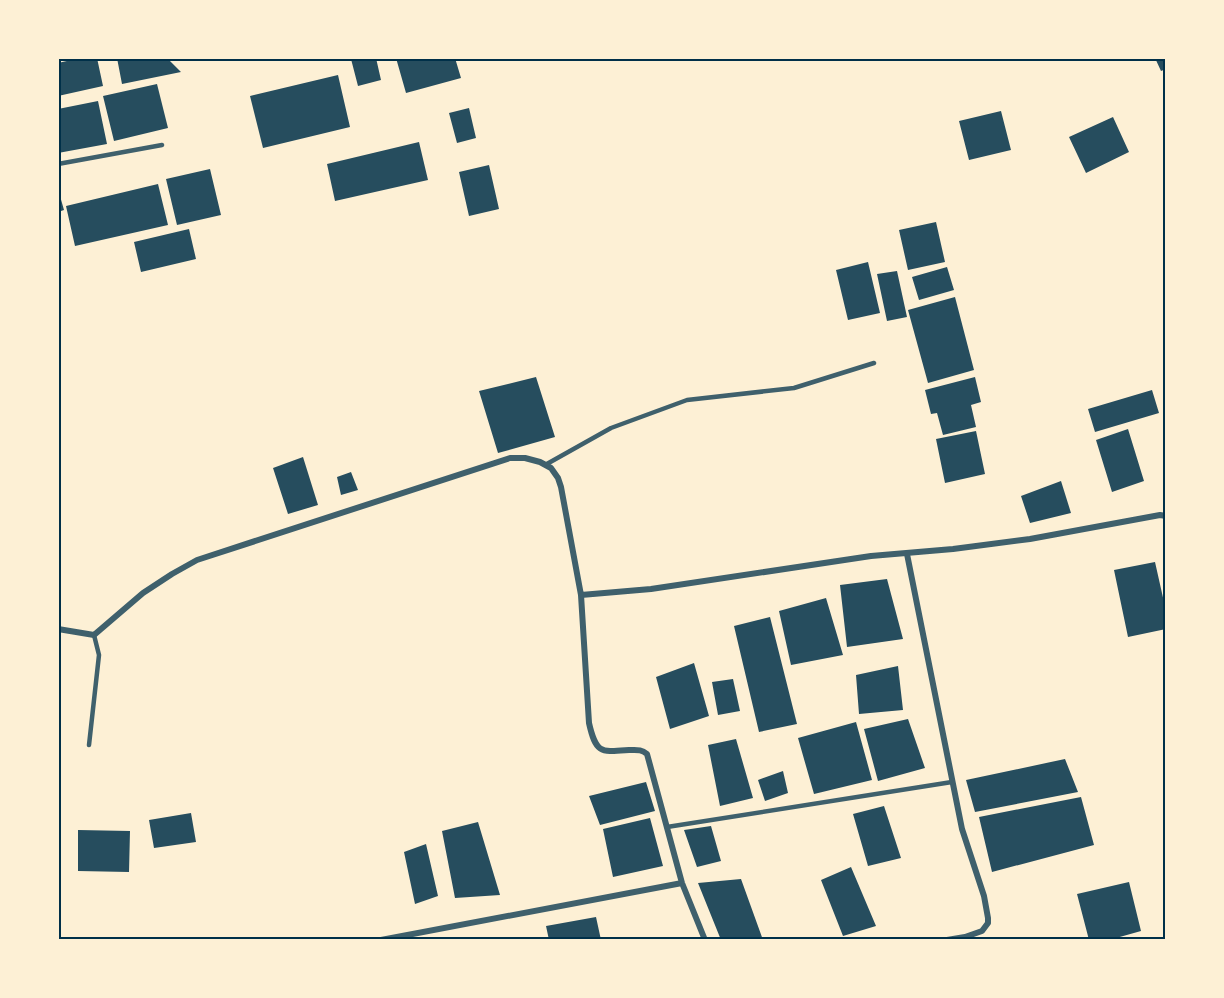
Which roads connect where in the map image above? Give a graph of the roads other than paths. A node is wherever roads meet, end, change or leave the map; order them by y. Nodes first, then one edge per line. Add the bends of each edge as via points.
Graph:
1 (162, 145) dead end
2 (58, 164) edge
3 (874, 363) dead end
4 (545, 465) junction
5 (1166, 516) edge
6 (908, 554) junction
7 (581, 596) junction
8 (58, 629) edge
9 (94, 635) junction
10 (89, 745) dead end
11 (952, 782) junction
12 (667, 827) junction
13 (682, 883) junction
14 (381, 939) edge
15 (705, 939) edge
16 (947, 939) edge

1 - 2 lane
3 - 4 lane via 794,388 687,400 611,428
4 - 7 street via 551,468 561,487
4 - 9 street via 510,458 197,560 143,593
5 - 6 street
6 - 7 street
6 - 11 street
7 - 12 street via 592,736 601,750 639,749 647,754
8 - 9 street
9 - 10 lane via 99,655
11 - 12 lane
11 - 16 street via 988,923 982,931
12 - 13 street
13 - 14 street
13 - 15 street

